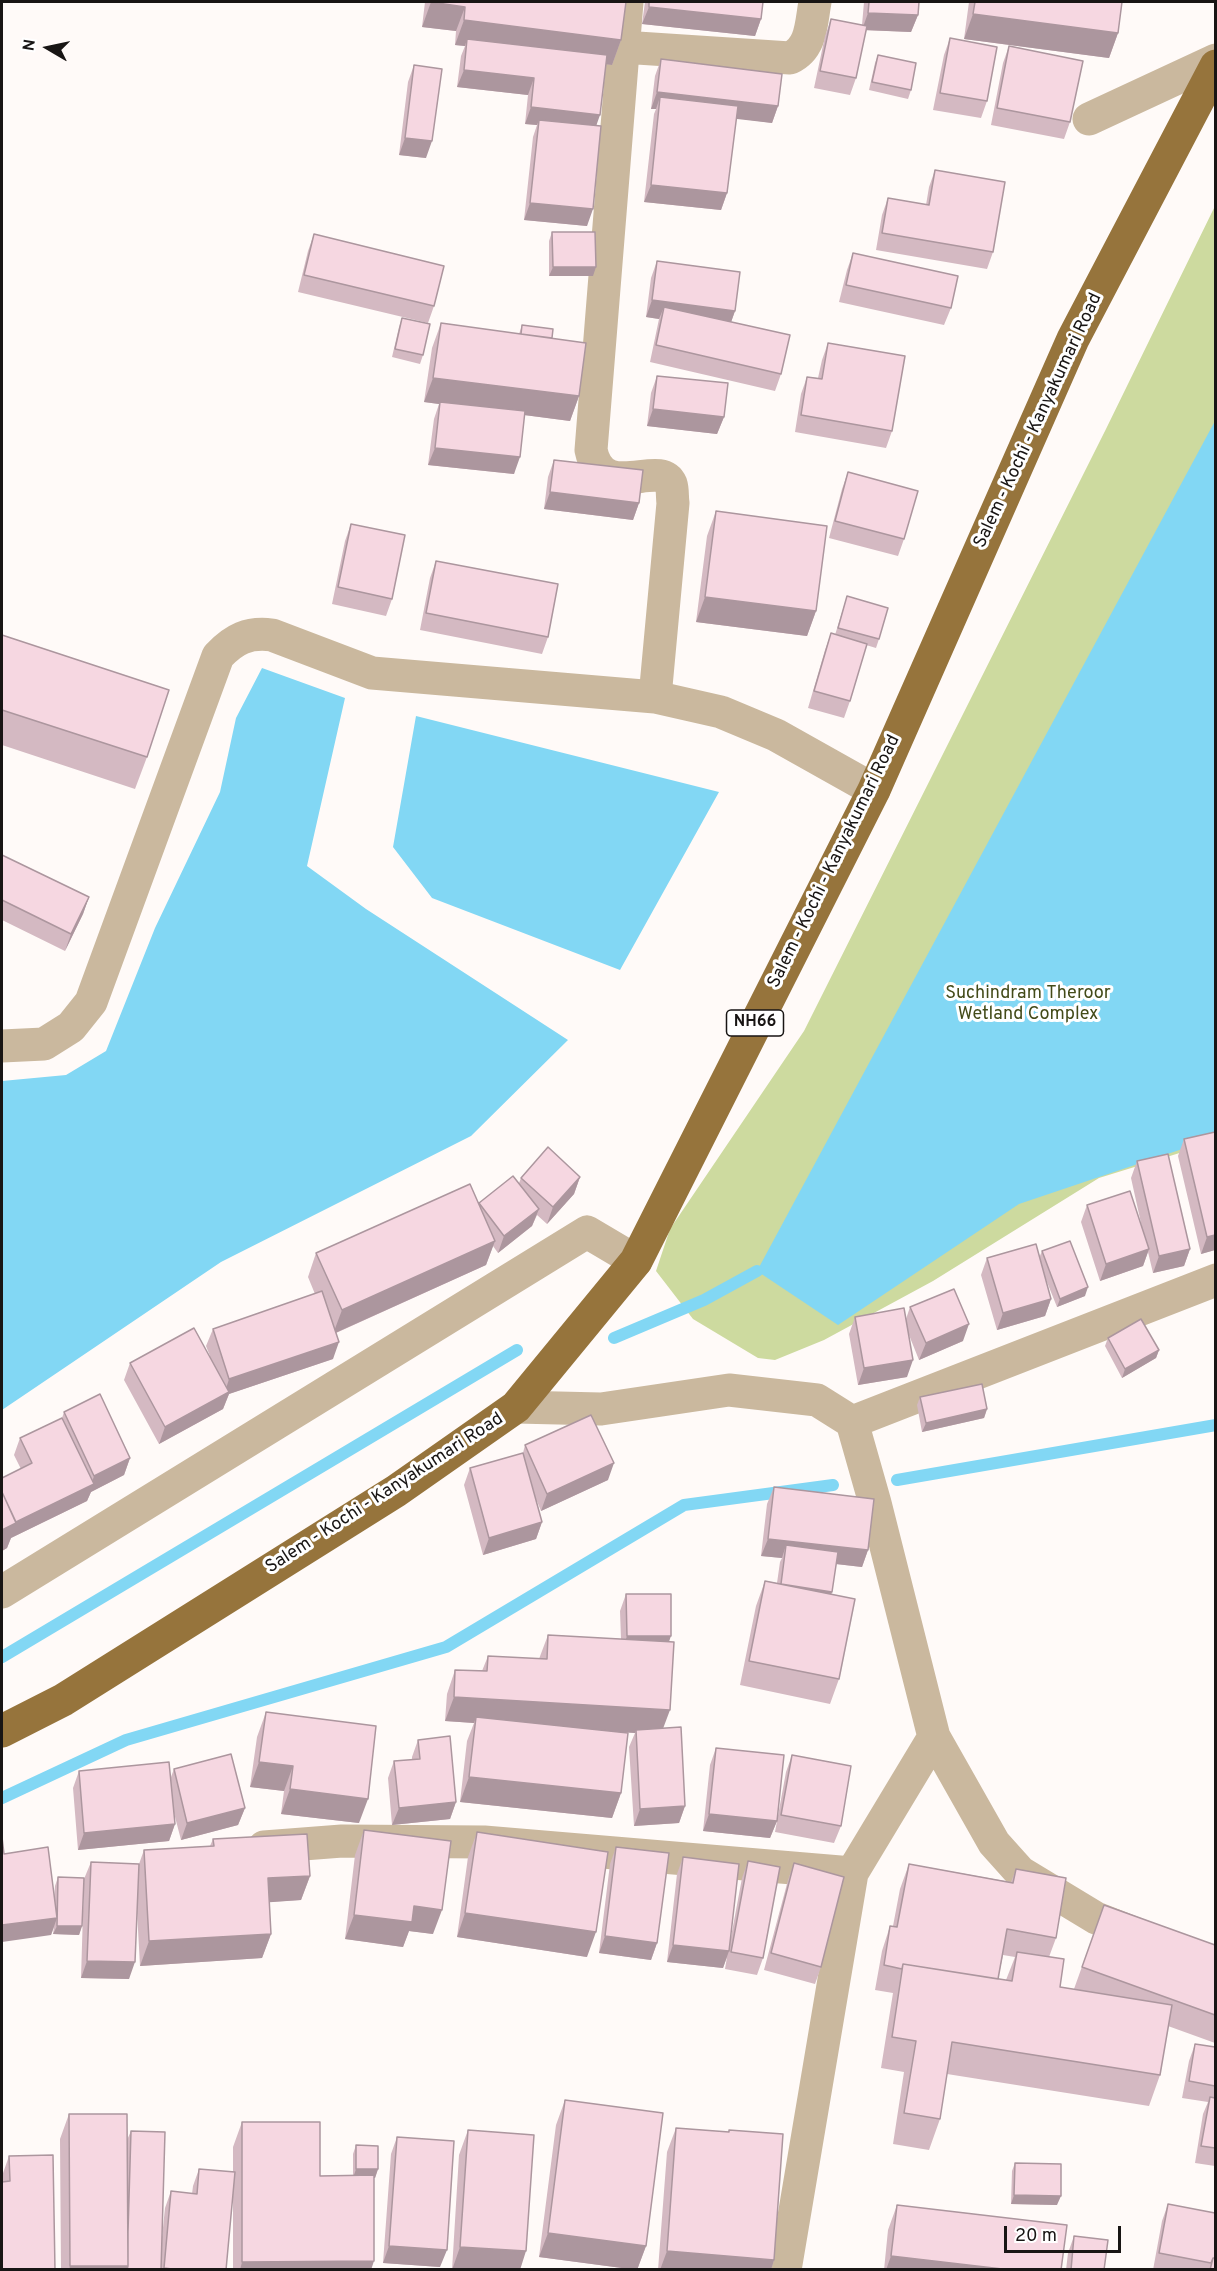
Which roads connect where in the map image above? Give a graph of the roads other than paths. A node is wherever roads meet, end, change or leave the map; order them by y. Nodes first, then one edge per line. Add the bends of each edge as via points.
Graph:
1 (627, 2) edge
2 (815, 2) edge
3 (622, 47) junction
4 (1215, 60) edge
5 (1215, 66) edge
6 (1089, 119) dead end
7 (655, 697) junction
8 (874, 790) junction
9 (2, 1046) edge
10 (636, 1262) junction
11 (1215, 1280) edge
12 (516, 1407) junction
13 (852, 1422) junction
14 (2, 1592) edge
15 (2, 1731) edge
16 (934, 1737) junction
17 (237, 1850) edge
18 (852, 1873) junction
19 (1215, 1965) edge
20 (785, 2270) edge

1 - 3 street
2 - 3 street via 803,50 790,58
3 - 7 street via 591,450 593,461 604,475 655,476 671,484 673,503
4 - 6 street
5 - 8 highway, Salem - Kochi - Kanyakumari Road / NH66 via 1072,339
7 - 8 street via 721,712 752,724
7 - 9 street via 372,673 272,635 254,633 229,644 218,656 91,1002 71,1027 44,1044
8 - 10 highway, Salem - Kochi - Kanyakumari Road / NH66
10 - 12 highway, Salem - Kochi - Kanyakumari Road / NH66
10 - 14 street via 587,1232
11 - 13 street
12 - 13 street via 601,1409 729,1390 817,1400
12 - 15 highway, Salem - Kochi - Kanyakumari Road / NH66 via 386,1497 63,1700
13 - 16 street
16 - 18 street
16 - 19 street via 994,1843 1020,1872 1096,1918
17 - 18 street via 342,1841 484,1842
18 - 20 street

